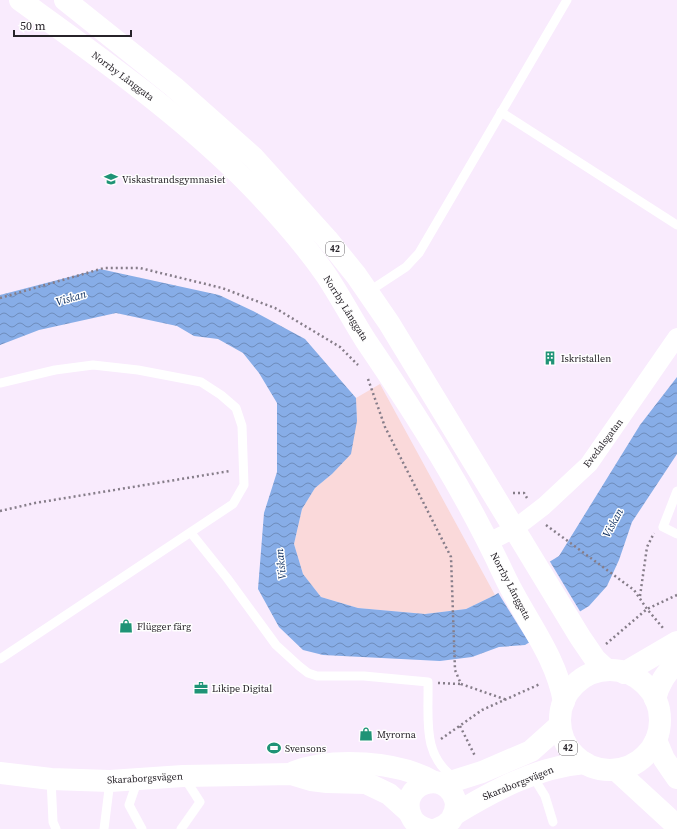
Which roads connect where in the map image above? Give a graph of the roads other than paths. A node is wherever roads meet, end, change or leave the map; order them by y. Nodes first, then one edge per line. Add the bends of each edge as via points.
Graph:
1 (20, 0) edge
2 (65, 0) edge
3 (567, 0) edge
4 (501, 112) junction
5 (677, 225) edge
6 (368, 292) junction
7 (677, 337) edge
8 (0, 383) edge
9 (677, 491) edge
10 (514, 529) junction
11 (191, 533) junction
12 (677, 534) edge
13 (489, 542) junction
14 (670, 635) edge
15 (0, 659) edge
16 (677, 662) edge
17 (616, 671) junction
18 (655, 699) junction
19 (564, 702) junction
20 (560, 725) junction
21 (656, 740) junction
22 (585, 763) junction
23 (616, 770) junction
24 (0, 773) edge
25 (291, 774) junction
26 (532, 775) junction
27 (183, 776) junction
28 (677, 778) edge
29 (51, 779) junction
30 (138, 779) junction
31 (110, 781) junction
32 (445, 782) junction
33 (455, 814) junction
34 (413, 822) edge
35 (553, 822) dead end
36 (677, 826) edge
37 (56, 829) edge
38 (104, 829) edge
39 (142, 829) edge
40 (181, 829) edge
41 (438, 829) edge

1 - 13 main road, Norrby Långgata / 42 via 144,91 241,176 277,214 309,251 341,298 413,411
2 - 6 main road, 42 via 174,88 254,158 327,239
3 - 4 lane
4 - 5 lane
4 - 6 lane via 412,262
6 - 10 main road, 42
7 - 10 street, Evedalsgatan via 589,464 544,506
8 - 11 lane via 55,370 93,365 193,380 201,382 221,395 236,408 242,426 244,485 233,504
9 - 12 lane via 663,527
10 - 13 street, Evedalsgatan
10 - 17 main road, 42 via 595,659
11 - 15 lane
11 - 32 lane via 276,645 308,673 317,676 364,676 428,682 430,741 440,765 446,772
13 - 19 main road, Norrby Långgata / 42 via 506,579 550,657 561,684
14 - 17 main road
16 - 18 main road via 666,673
17 - 18 main road, 42 via 645,684
17 - 19 main road, 42 via 596,673 581,680 569,692
18 - 21 main road, 42 via 660,716
19 - 20 main road, 42
20 - 22 main road, 42 via 568,747
20 - 32 main road via 531,751 482,772
21 - 23 main road, 42 via 640,760 629,767
21 - 28 main road via 664,759
22 - 23 main road, 42 via 597,769
22 - 26 main road, Skaraborgsvägen
23 - 36 main road
24 - 29 main road, Skaraborgsvägen
25 - 27 main road, Skaraborgsvägen
25 - 32 main road, Skaraborgsvägen via 308,767 367,764 397,768
25 - 34 main road, Skaraborgsvägen via 327,782 366,782 389,794
26 - 33 main road, Skaraborgsvägen via 491,792
26 - 35 lane via 545,796
27 - 30 main road, Skaraborgsvägen
27 - 40 lane via 200,802
29 - 31 main road, Skaraborgsvägen
29 - 37 lane via 53,822
30 - 31 main road, Skaraborgsvägen
30 - 39 lane via 129,805
31 - 38 lane
32 - 33 main road via 455,797
32 - 34 main road via 424,783 416,789 409,802
33 - 41 main road, Skaraborgsvägen via 447,825

